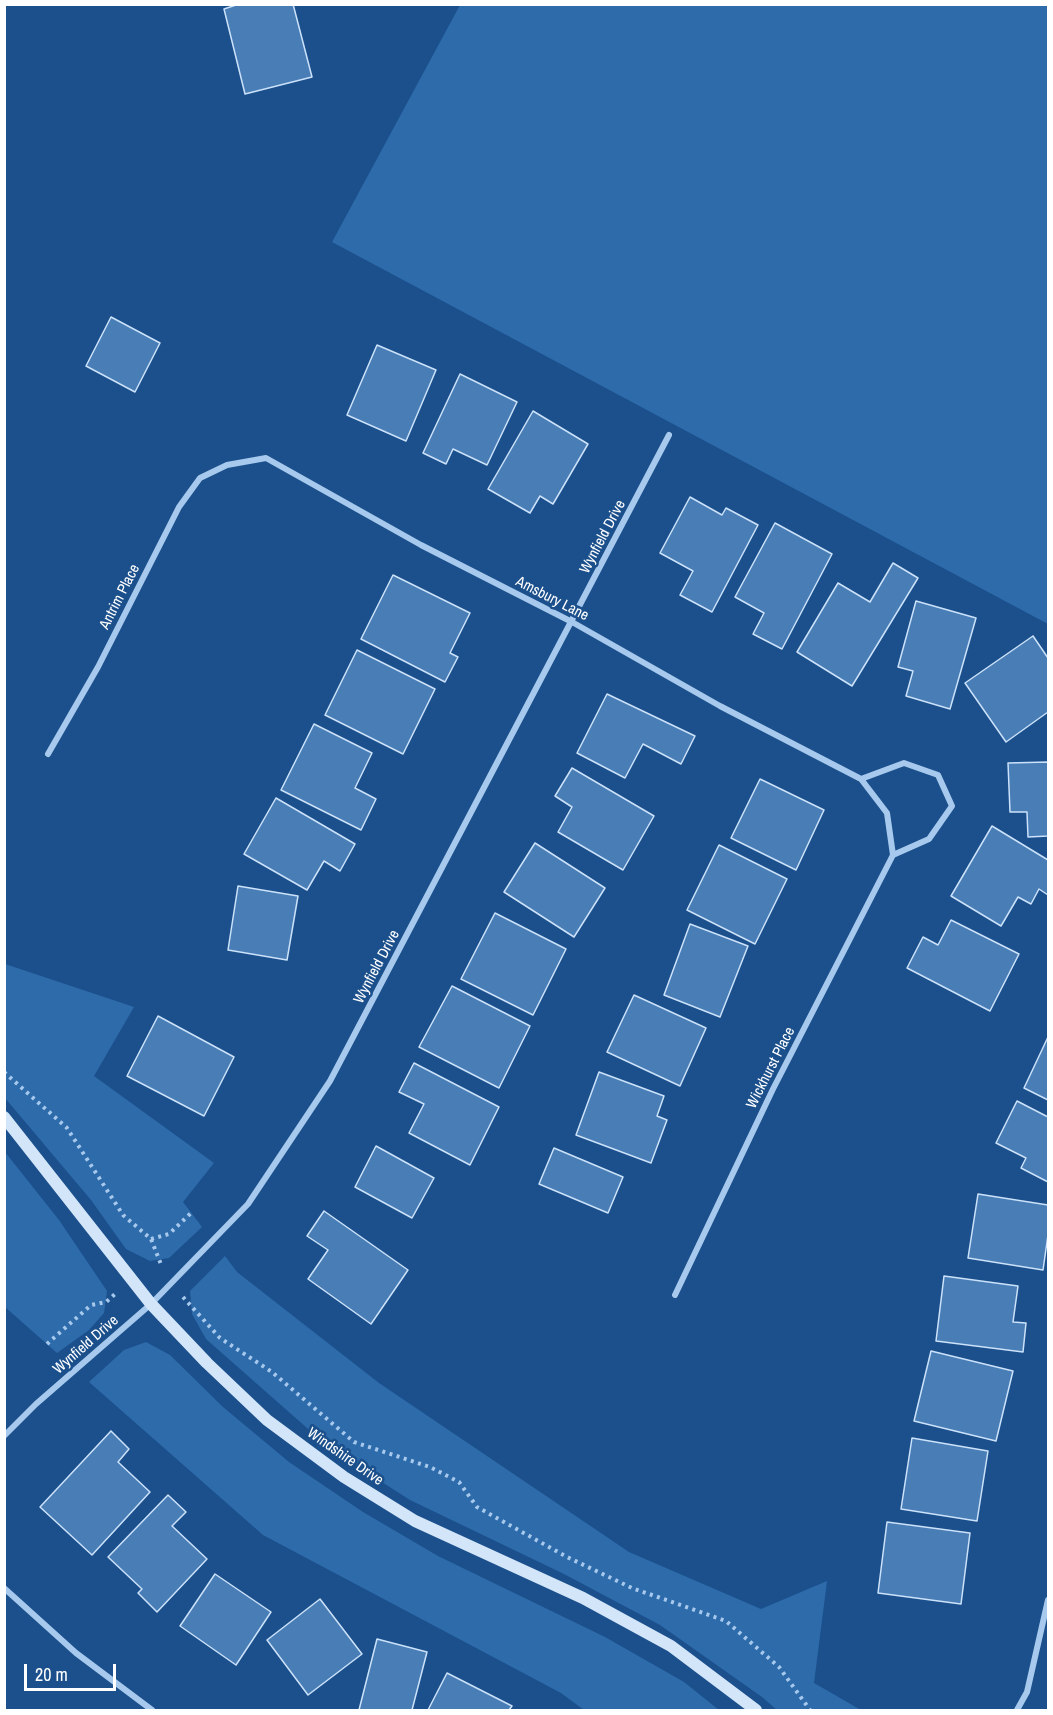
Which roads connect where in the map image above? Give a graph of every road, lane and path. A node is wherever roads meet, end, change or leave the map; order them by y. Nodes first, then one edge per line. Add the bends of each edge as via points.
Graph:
1 (669, 435) dead end
2 (227, 465) joint
3 (572, 622) junction
4 (48, 754) dead end
5 (861, 779) junction
6 (893, 855) junction
7 (4, 1072) edge
8 (4, 1118) edge
9 (191, 1213) dead end
10 (151, 1239) junction
11 (158, 1260) junction
12 (132, 1279) junction
13 (171, 1283) junction
14 (675, 1294) dead end
15 (151, 1304) junction
16 (47, 1344) dead end
17 (4, 1436) edge
18 (4, 1588) edge
19 (1048, 1600) edge
20 (152, 1710) edge
21 (756, 1710) edge
22 (810, 1710) edge
23 (1017, 1710) edge

1 - 3 street, Wynfield Drive
2 - 3 street, Amsbury Lane via 266,458 421,545
2 - 4 street, Antrim Place via 200,478 179,507 98,667
3 - 5 street, Amsbury Lane via 720,706
3 - 13 street, Wynfield Drive via 330,1081 248,1204
5 - 6 street, Amsbury Lane via 887,813
5 - 6 street via 904,763 938,775 952,806 929,839
6 - 14 street, Wickhurst Place via 773,1089
7 - 10 path via 67,1128 123,1215
8 - 12 street, Windshire Drive
9 - 10 path via 169,1234
10 - 11 path
11 - 12 path
11 - 13 path
12 - 15 street, Windshire Drive
12 - 16 path via 106,1302 91,1305
13 - 15 street, Wynfield Drive
13 - 22 path via 220,1338 272,1372 354,1442 429,1467 459,1482 477,1507 567,1557 632,1588 726,1621 779,1667
15 - 17 street, Wynfield Drive
15 - 21 street, Windshire Drive via 267,1420 344,1477 415,1521 583,1598 671,1646
18 - 20 street via 76,1653
19 - 23 street via 1027,1692

